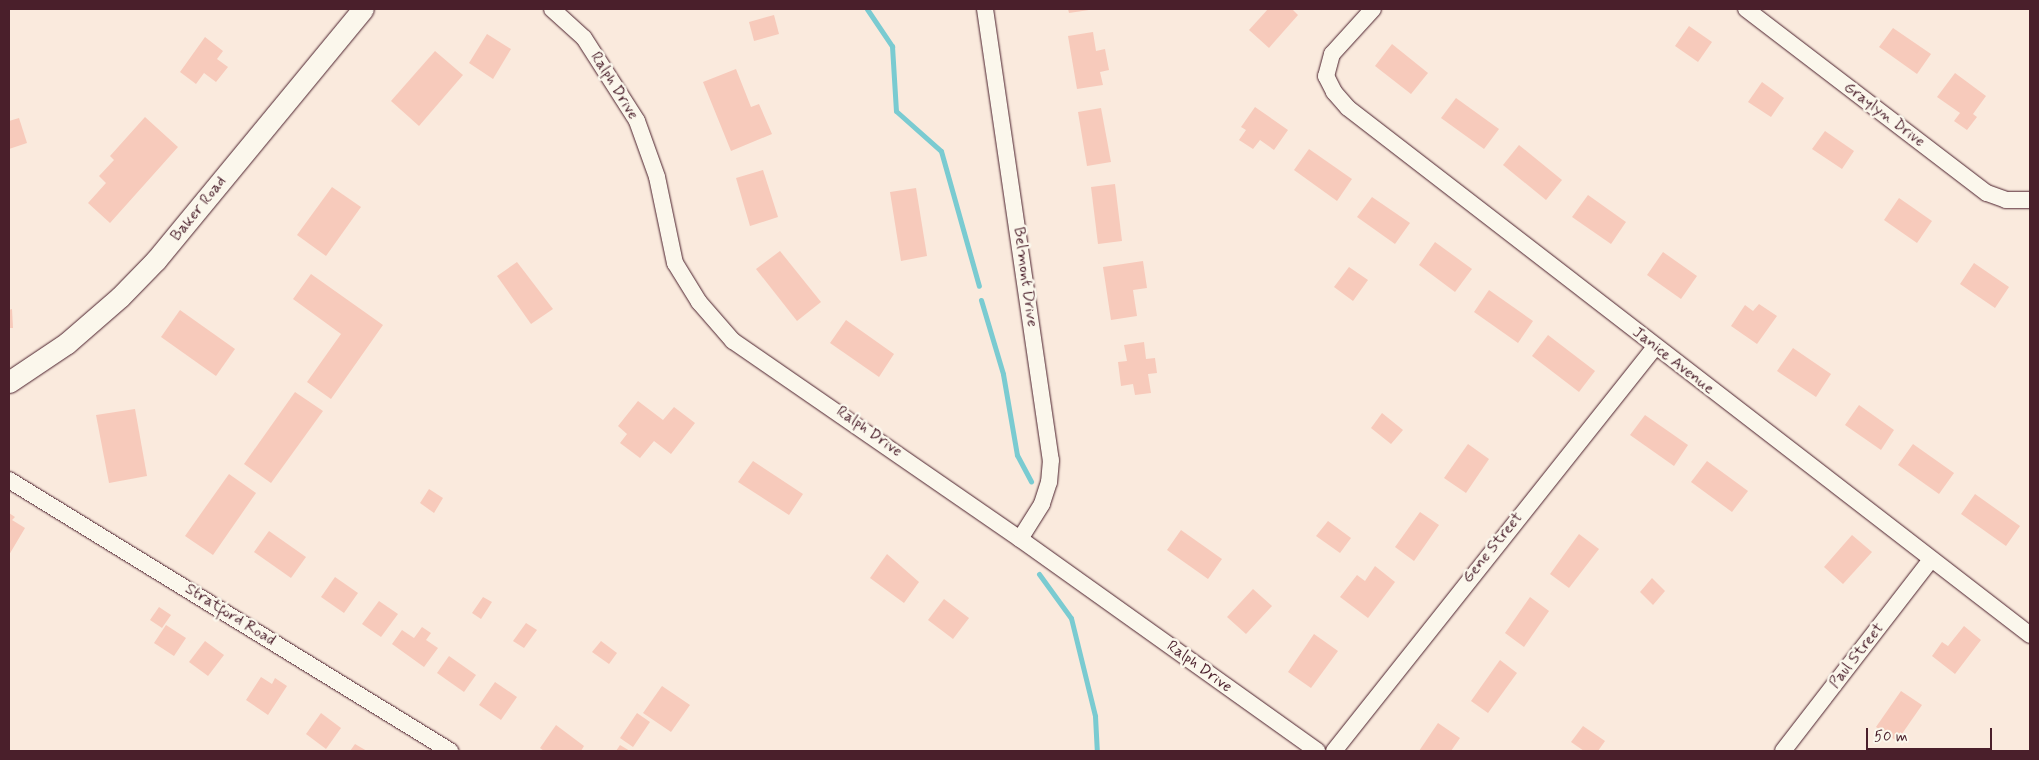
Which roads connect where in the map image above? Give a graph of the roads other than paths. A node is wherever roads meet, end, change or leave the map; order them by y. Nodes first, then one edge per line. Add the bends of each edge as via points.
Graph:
1 (363, 9) edge
2 (552, 9) edge
3 (985, 9) edge
4 (1374, 9) edge
5 (1746, 9) edge
6 (2030, 200) edge
7 (1655, 346) junction
8 (9, 382) edge
9 (9, 480) edge
10 (1020, 539) junction
11 (1930, 561) junction
12 (2030, 635) edge
13 (450, 751) edge
14 (1317, 751) edge
15 (1334, 751) edge
16 (1783, 751) edge

1 - 8 street, Baker Road via 156,260 120,297 67,343
2 - 10 street, Ralph Drive via 584,38 638,121 657,177 676,263 699,302 734,341
3 - 10 street, Belmont Drive via 1051,460 1042,504
4 - 7 street, Janice Avenue via 1332,54 1326,76 1334,92 1348,108
5 - 6 street, Graylyn Drive via 1987,193 2006,200
7 - 11 street, Janice Avenue
7 - 15 street, Gene Street
9 - 13 street, Stratford Road
10 - 14 street, Ralph Drive
11 - 12 street, Janice Avenue
11 - 16 street, Paul Street

